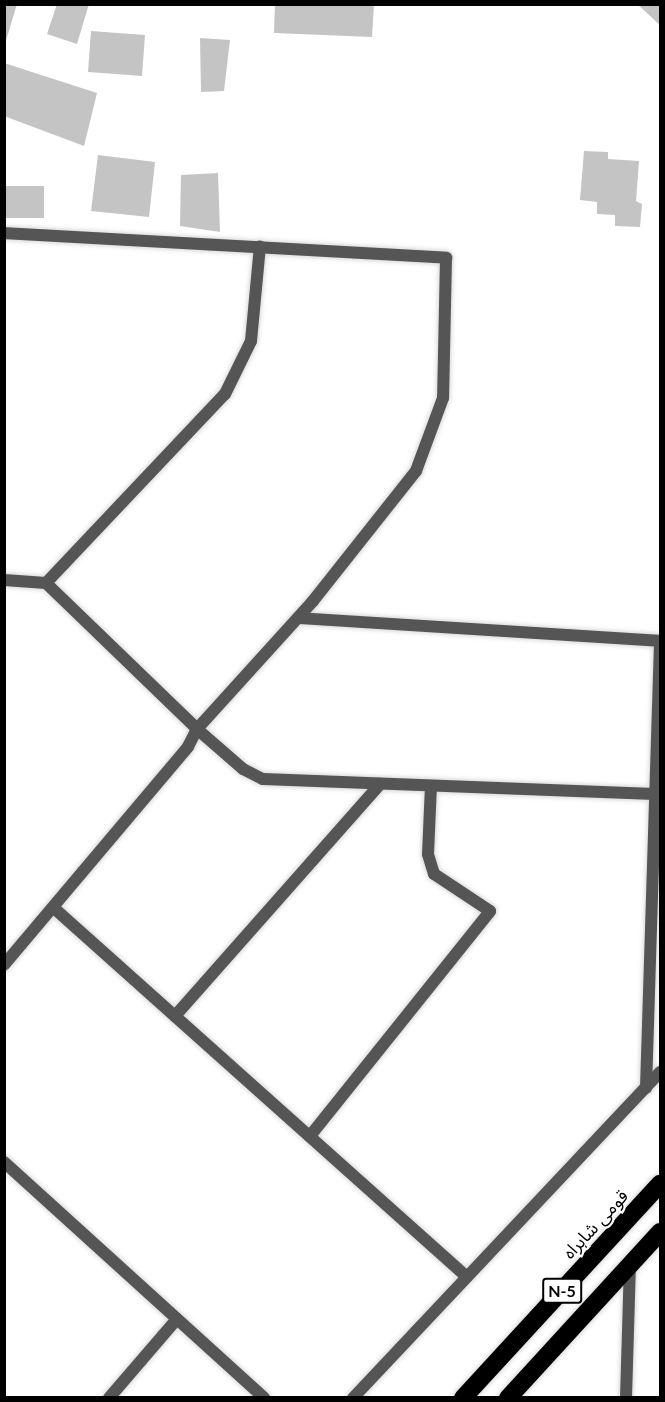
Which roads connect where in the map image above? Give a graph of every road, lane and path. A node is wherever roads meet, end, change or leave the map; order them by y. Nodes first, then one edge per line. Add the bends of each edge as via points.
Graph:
1 (4, 233) edge
2 (260, 246) junction
3 (4, 580) edge
4 (46, 583) junction
5 (298, 618) junction
6 (660, 641) edge
7 (660, 646) edge
8 (197, 729) junction
9 (380, 784) junction
10 (431, 786) junction
11 (656, 794) junction
12 (55, 909) junction
13 (4, 965) edge
14 (175, 1016) junction
15 (660, 1072) edge
16 (646, 1088) junction
17 (310, 1136) junction
18 (4, 1162) edge
19 (660, 1184) edge
20 (660, 1232) edge
21 (630, 1266) junction
22 (467, 1277) junction
23 (177, 1319) junction
24 (109, 1398) edge
25 (264, 1398) edge
26 (353, 1398) edge
27 (463, 1398) edge
28 (508, 1398) edge
29 (626, 1398) edge

1 - 2 street
2 - 4 street via 251,341 225,394
2 - 5 street via 446,258 443,398 416,471
3 - 4 street
4 - 8 street
5 - 6 street
5 - 8 street
7 - 11 street
8 - 9 street via 243,770 263,779
8 - 12 street via 188,747
9 - 10 street
9 - 14 street
10 - 11 street
10 - 17 street via 428,854 434,874 490,911
11 - 16 street
12 - 13 street
12 - 14 street
14 - 17 street
15 - 16 street
16 - 22 street
17 - 22 street
18 - 23 street
19 - 27 highway, قومی شاہراہ / N-5
20 - 21 highway, N-5
21 - 28 highway, N-5
21 - 29 street
22 - 26 street
23 - 24 street
23 - 25 street

